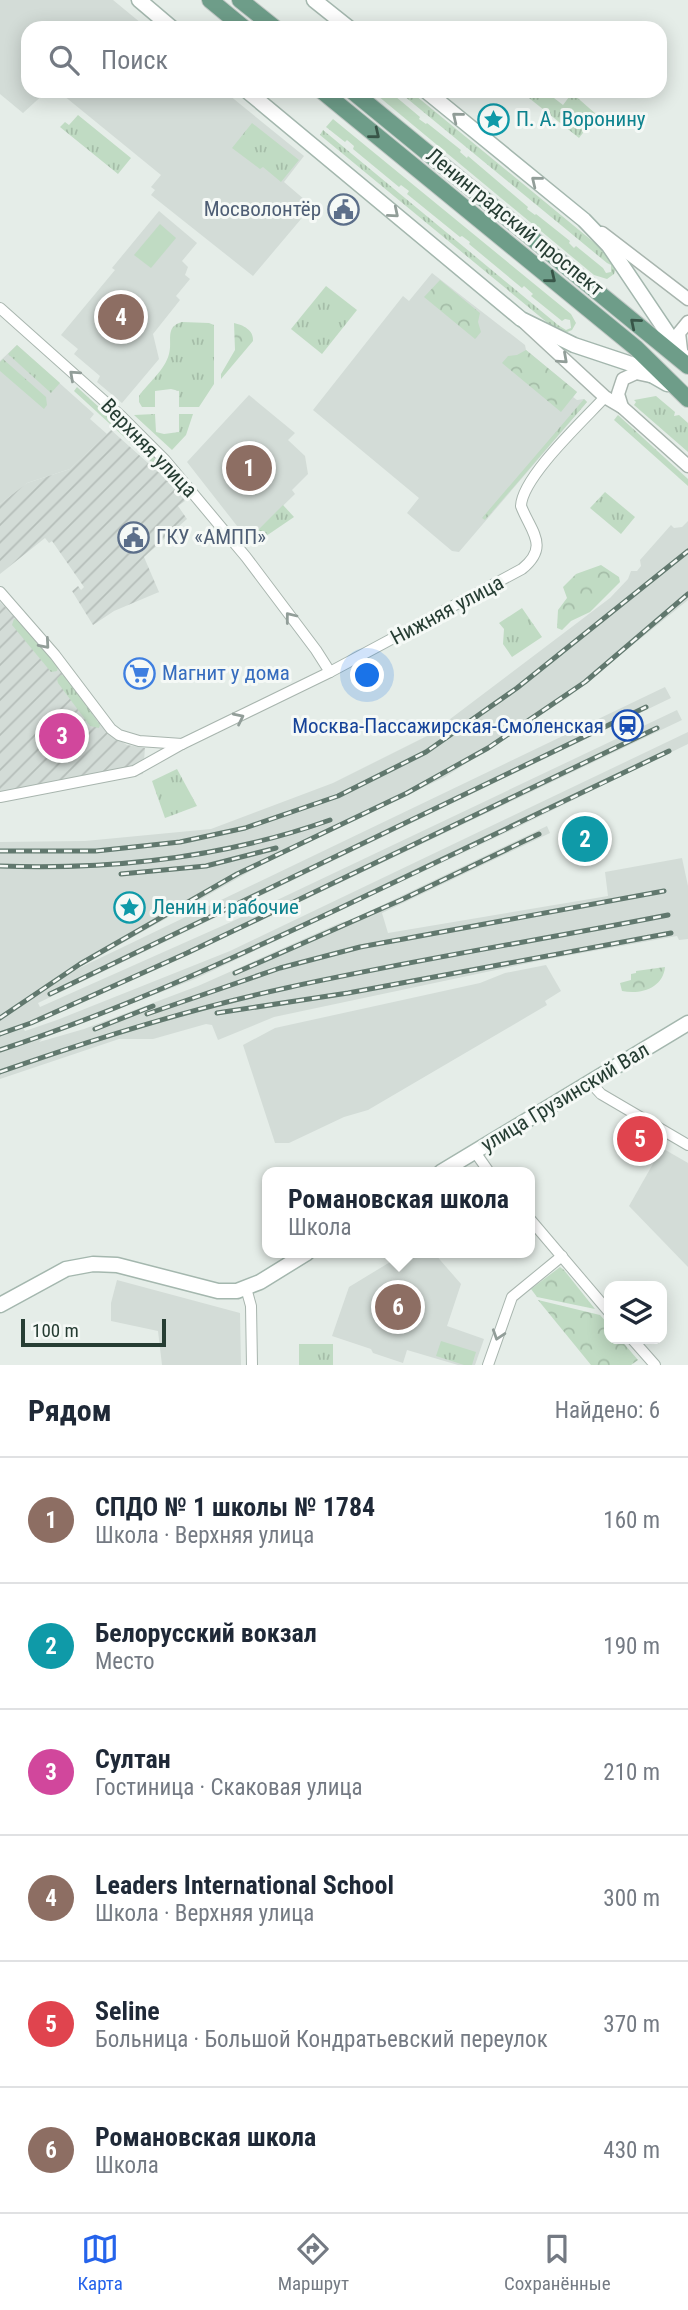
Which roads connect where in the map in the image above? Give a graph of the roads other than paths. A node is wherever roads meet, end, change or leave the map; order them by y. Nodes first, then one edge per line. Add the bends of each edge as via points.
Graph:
1 (139, 0) edge
2 (209, 0) edge
3 (240, 0) edge
4 (314, 0) edge
5 (164, 21) edge
6 (235, 21) edge
7 (266, 21) edge
8 (340, 21) edge
9 (255, 98) edge
10 (331, 98) edge
11 (361, 98) edge
12 (435, 98) edge
13 (584, 220) junction
14 (688, 299) edge
15 (0, 308) edge
16 (521, 319) junction
17 (688, 322) edge
18 (687, 363) edge
19 (623, 379) junction
20 (659, 379) junction
21 (683, 394) edge
22 (605, 397) junction
23 (622, 407) junction
24 (688, 466) edge
25 (0, 592) edge
26 (330, 672) junction
27 (179, 744) junction
28 (0, 797) edge
29 (688, 1023) edge
30 (590, 1082) junction
31 (688, 1145) edge
32 (475, 1152) junction
33 (450, 1167) edge
34 (486, 1167) edge
35 (535, 1225) edge
36 (562, 1256) junction
37 (298, 1258) edge
38 (246, 1288) junction
39 (0, 1305) edge
40 (604, 1306) edge
41 (636, 1344) edge
42 (252, 1365) edge
43 (488, 1365) edge
44 (655, 1365) edge

1 - 5 main road
2 - 6 main road
3 - 7 main road
4 - 8 main road
9 -> 16 main road
10 -> 21 main road, Ленинградский проспект via 636,348
18 -> 11 main road, Ленинградский проспект
13 -> 12 main road
13 - 14 street
13 - 18 main road via 619,257
26 -> 15 street, Верхняя улица via 246,557 165,460
16 - 20 main road
16 -> 22 street
17 - 18 street via 678,339
19 - 20 street via 636,373
19 - 22 street
19 - 23 street via 618,394
20 - 21 main road
22 - 23 street
22 - 26 street, Нижняя улица via 525,489 521,506 537,542 530,563
23 - 24 street
25 -> 27 street via 111,729 127,738
27 -> 26 street, Нижняя улица
27 - 28 street, Нижняя улица via 134,771
29 - 30 main road, улица Грузинский Вал
30 - 31 street via 601,1094
30 - 32 main road, улица Грузинский Вал
32 - 33 main road, улица Грузинский Вал
32 - 34 street
35 - 36 street
36 - 40 street
36 -> 43 street via 512,1297
37 - 38 main road
38 - 39 main road via 225,1292 117,1265 93,1264 66,1269
38 - 42 street via 251,1306
41 - 44 street

